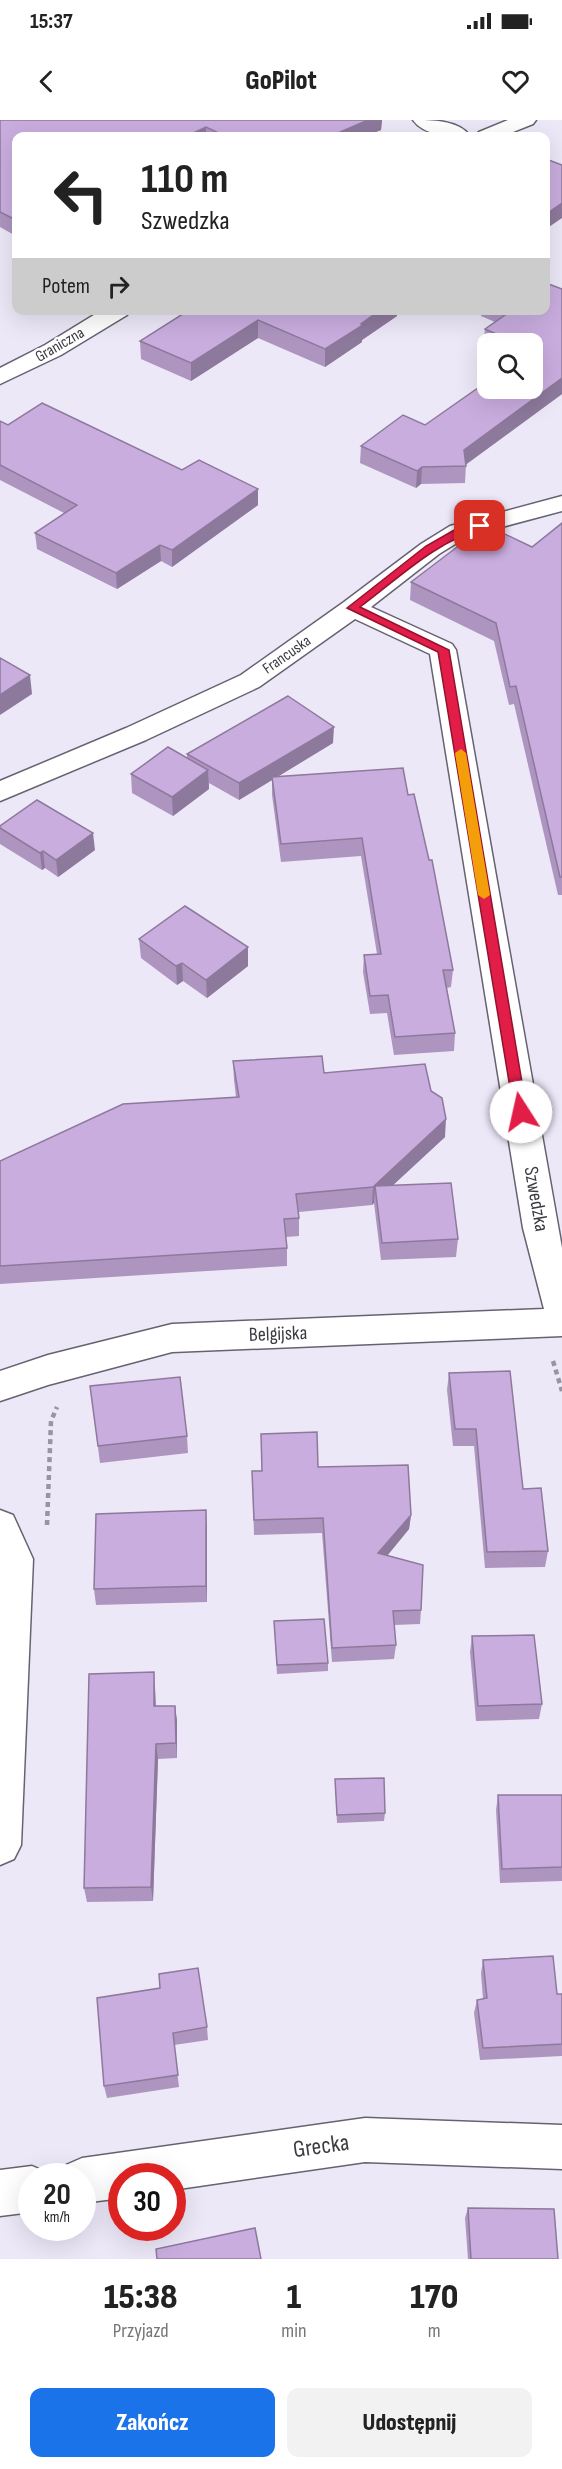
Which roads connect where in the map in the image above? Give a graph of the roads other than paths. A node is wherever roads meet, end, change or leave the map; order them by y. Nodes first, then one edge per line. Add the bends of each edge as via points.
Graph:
1 (423, 120) edge
2 (526, 120) edge
3 (451, 132) edge
4 (496, 132) edge
5 (111, 315) edge
6 (0, 377) edge
7 (562, 503) edge
8 (353, 608) junction
9 (0, 792) edge
10 (562, 1313) edge
11 (562, 1322) edge
12 (0, 1386) edge
13 (0, 1526) edge
14 (0, 1845) edge
15 (562, 2147) edge
16 (96, 2179) edge
17 (18, 2191) edge
18 (0, 2193) edge

1 - 3 street
2 - 4 street
5 - 6 street, Graniczna
7 - 8 street, Francuska via 459,531
8 - 9 street, Francuska via 250,681
8 - 10 street, Szwedzka via 443,650 540,1228
11 - 12 street, Belgijska via 172,1338
13 - 14 street via 14,1559
15 - 16 street, Grecka via 365,2140
17 - 18 street

